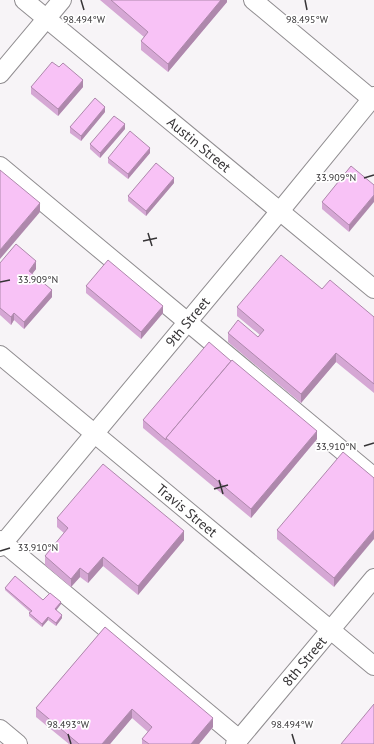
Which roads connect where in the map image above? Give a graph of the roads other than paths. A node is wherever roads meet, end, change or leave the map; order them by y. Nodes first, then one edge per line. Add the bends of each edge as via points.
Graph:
1 (24, 0) edge
2 (62, 0) edge
3 (253, 0) edge
4 (46, 19) junction
5 (0, 74) edge
6 (373, 99) edge
7 (0, 166) edge
8 (280, 211) junction
9 (374, 289) edge
10 (188, 322) junction
11 (0, 356) edge
12 (94, 433) junction
13 (374, 477) edge
14 (1, 543) edge
15 (374, 578) edge
16 (330, 630) junction
17 (374, 666) edge
18 (0, 729) edge
19 (237, 742) edge
20 (18, 744) edge

1 - 4 street, Austin Street
2 - 4 street
3 - 6 street
4 - 5 street
4 - 8 street, Austin Street
6 - 8 street, 9th Street
7 - 10 street
8 - 9 street, Austin Street
8 - 10 street, 9th Street
10 - 12 street, 9th Street
10 - 13 street
11 - 12 street, Travis Street
12 - 14 street, 9th Street
12 - 16 street, Travis Street
14 - 19 street
15 - 16 street, 8th Street
16 - 17 street, Travis Street
16 - 19 street, 8th Street
18 - 20 street

